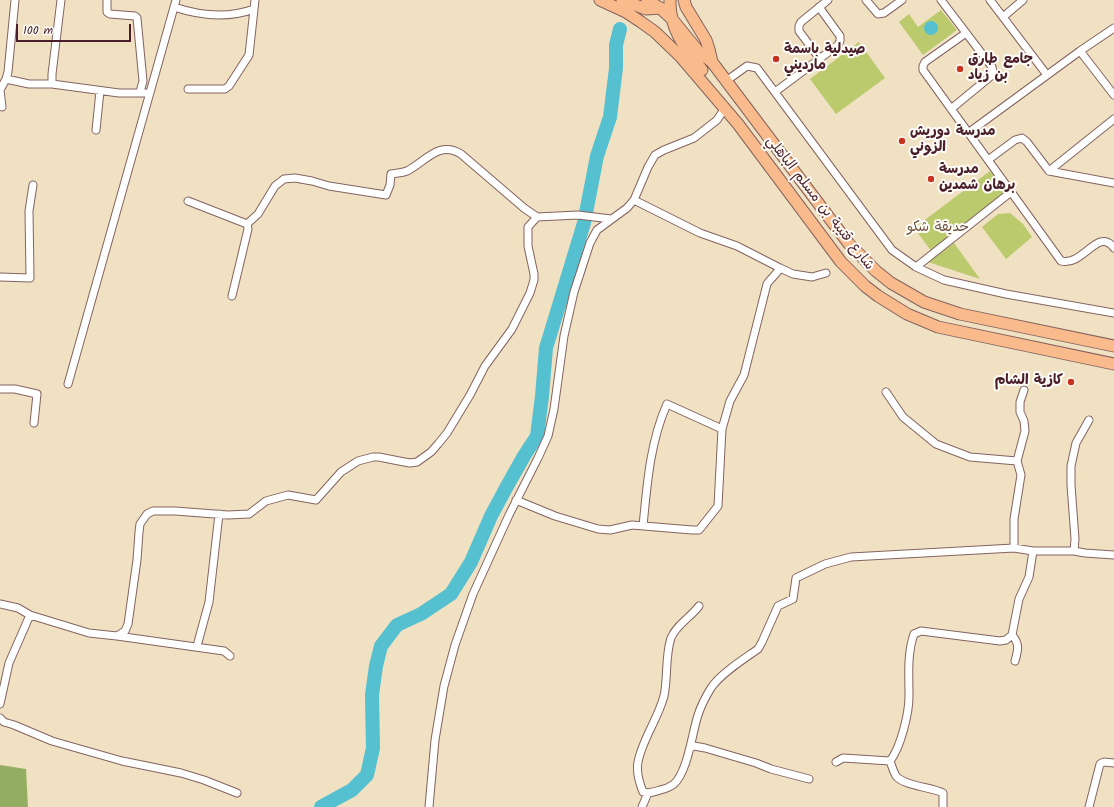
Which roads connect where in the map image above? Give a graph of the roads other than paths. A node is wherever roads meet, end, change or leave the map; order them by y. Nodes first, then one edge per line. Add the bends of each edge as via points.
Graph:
1 (15, 0) edge
2 (61, 0) edge
3 (107, 0) edge
4 (255, 0) edge
5 (600, 0) edge
6 (622, 0) edge
7 (647, 0) edge
8 (684, 0) edge
9 (828, 0) edge
10 (866, 0) edge
11 (902, 0) edge
12 (941, 0) edge
13 (990, 0) edge
14 (1024, 0) edge
15 (175, 3) edge
16 (668, 3) edge
17 (819, 7) junction
18 (254, 9) junction
19 (1003, 17) junction
20 (672, 19) junction
21 (1114, 28) edge
22 (966, 33) junction
23 (1080, 51) junction
24 (820, 59) junction
25 (712, 62) junction
26 (1047, 76) junction
27 (6, 79) junction
28 (726, 81) junction
29 (52, 84) junction
30 (188, 89) dead end
31 (0, 90) edge
32 (100, 92) junction
33 (140, 92) junction
34 (775, 92) junction
35 (150, 93) junction
36 (1114, 95) edge
37 (2, 107) dead end
38 (725, 108) junction
39 (951, 109) junction
40 (1114, 119) edge
41 (96, 130) dead end
42 (968, 133) junction
43 (755, 146) junction
44 (988, 160) junction
45 (1049, 171) junction
46 (1114, 183) edge
47 (33, 185) dead end
48 (1011, 192) junction
49 (634, 200) junction
50 (188, 201) dead end
51 (537, 217) junction
52 (612, 219) junction
53 (247, 224) junction
54 (1114, 248) edge
55 (916, 267) junction
56 (780, 268) junction
57 (826, 273) dead end
58 (0, 277) edge
59 (232, 296) dead end
60 (1114, 313) edge
61 (1114, 346) edge
62 (1114, 364) edge
63 (68, 384) dead end
64 (0, 389) edge
65 (1024, 390) dead end
66 (886, 392) dead end
67 (1089, 420) dead end
68 (34, 423) dead end
69 (722, 429) junction
70 (1017, 461) junction
71 (516, 500) junction
72 (219, 514) junction
73 (643, 526) junction
74 (1014, 548) junction
75 (1033, 551) junction
76 (1074, 551) junction
77 (1114, 555) edge
78 (0, 604) edge
79 (699, 606) dead end
80 (30, 615) junction
81 (1012, 635) junction
82 (117, 636) junction
83 (197, 646) junction
84 (230, 656) dead end
85 (1016, 662) dead end
86 (0, 704) edge
87 (0, 718) edge
88 (690, 748) junction
89 (890, 761) junction
90 (836, 762) dead end
91 (1114, 763) edge
92 (810, 779) dead end
93 (237, 793) dead end
94 (648, 793) junction
95 (429, 807) edge
96 (642, 807) edge
97 (943, 807) edge
98 (1089, 807) edge

1 - 27 street
2 - 29 street
3 - 33 street via 107,12 110,14 137,18 143,81
4 - 18 street
5 - 38 main road, شارع قتيبة بن مسلم الباهلي via 626,12 655,32 680,56
6 - 16 main road via 646,9
7 - 16 main road
8 - 25 main road via 706,40
9 - 17 street
10 - 11 street via 878,14 884,14
12 - 22 street
13 - 19 street
14 - 19 street
15 - 18 street via 198,14 216,16 233,15
15 - 35 street
16 - 20 main road
17 - 24 street via 840,36 838,45
17 - 24 street via 798,26
18 - 30 street via 249,55 229,86 225,89
19 - 26 street
20 - 25 main road, شارع قتيبة بن مسلم الباهلي via 699,52
20 - 43 main road via 680,41 739,118
21 - 23 street
22 - 39 street via 992,67 993,72
22 - 39 street via 923,66 923,70
23 - 26 street
23 - 36 street
24 - 34 street
25 - 28 main road, شارع قتيبة بن مسلم الباهلي
26 - 42 street
27 - 29 street via 29,84
27 - 31 street
28 - 34 street via 747,66 752,66 757,68
28 - 61 main road, شارع قتيبة بن مسلم الباهلي via 849,244 891,283 924,302 960,314
29 - 32 street
31 - 37 street
32 - 33 street
32 - 41 street
33 - 35 street
34 - 55 street via 892,250
35 - 63 street
38 - 43 main road, شارع قتيبة بن مسلم الباهلي
38 - 49 street via 717,120 694,138 655,155
39 - 42 street
40 - 45 street
42 - 44 street
43 - 62 main road, شارع قتيبة بن مسلم الباهلي via 842,262 865,286 892,306 938,327
44 - 45 street via 1015,140 1022,138
44 - 48 street
45 - 46 street
47 - 58 street via 29,217 30,278
48 - 54 street via 1062,260 1073,262 1098,242 1105,241
48 - 55 street
49 - 52 street
49 - 56 street via 700,233 737,246
50 - 53 street
51 - 52 street via 578,215
51 - 53 street via 461,154 443,149 406,171 391,174 386,195 329,186 312,180 284,179 275,186 258,214
51 - 72 street via 528,227 528,246 534,274 530,293 512,329 485,366 447,433 431,452 410,463 379,457 365,458 342,472 316,500 288,495 266,500 249,514
52 - 71 street via 597,230 590,243 574,292 564,336 548,436
53 - 59 street
55 - 60 street via 944,280
56 - 57 street via 793,274 812,276
56 - 69 street via 770,279 763,294 744,375 730,401
64 - 68 street via 15,389 37,394
65 - 70 street via 1020,412 1025,432
66 - 70 street via 903,418 936,444 970,457
67 - 76 street via 1076,444 1071,466
69 - 73 street via 718,506 699,530
69 - 73 street via 667,404 660,420 650,463
70 - 74 street via 1021,475 1014,519
71 - 73 street via 598,529
71 - 95 street via 473,594 456,639 439,713
72 - 82 street via 153,511 143,517 128,624 125,631
72 - 83 street via 209,602
74 - 75 street
74 - 88 street via 850,557 825,564 796,578 793,599 778,606 758,648 711,688 697,716
75 - 76 street
75 - 81 street via 1029,577 1018,599
76 - 77 street
78 - 80 street via 18,608
79 - 94 street via 675,631 669,646 664,695 655,722 640,752 637,774 643,792
80 - 82 street via 88,633
80 - 86 street via 9,663
81 - 85 street via 1018,644
81 - 89 street via 1000,641 921,631 914,634 908,665 908,707 903,731 895,755
82 - 83 street
83 - 84 street via 224,651
87 - 93 street via 4,722 52,741 122,761 181,773
88 - 92 street via 705,748
88 - 94 street via 682,771 673,785
89 - 90 street via 843,758
89 - 97 street via 897,777 905,782 943,793
91 - 98 street via 1100,764
94 - 96 street

